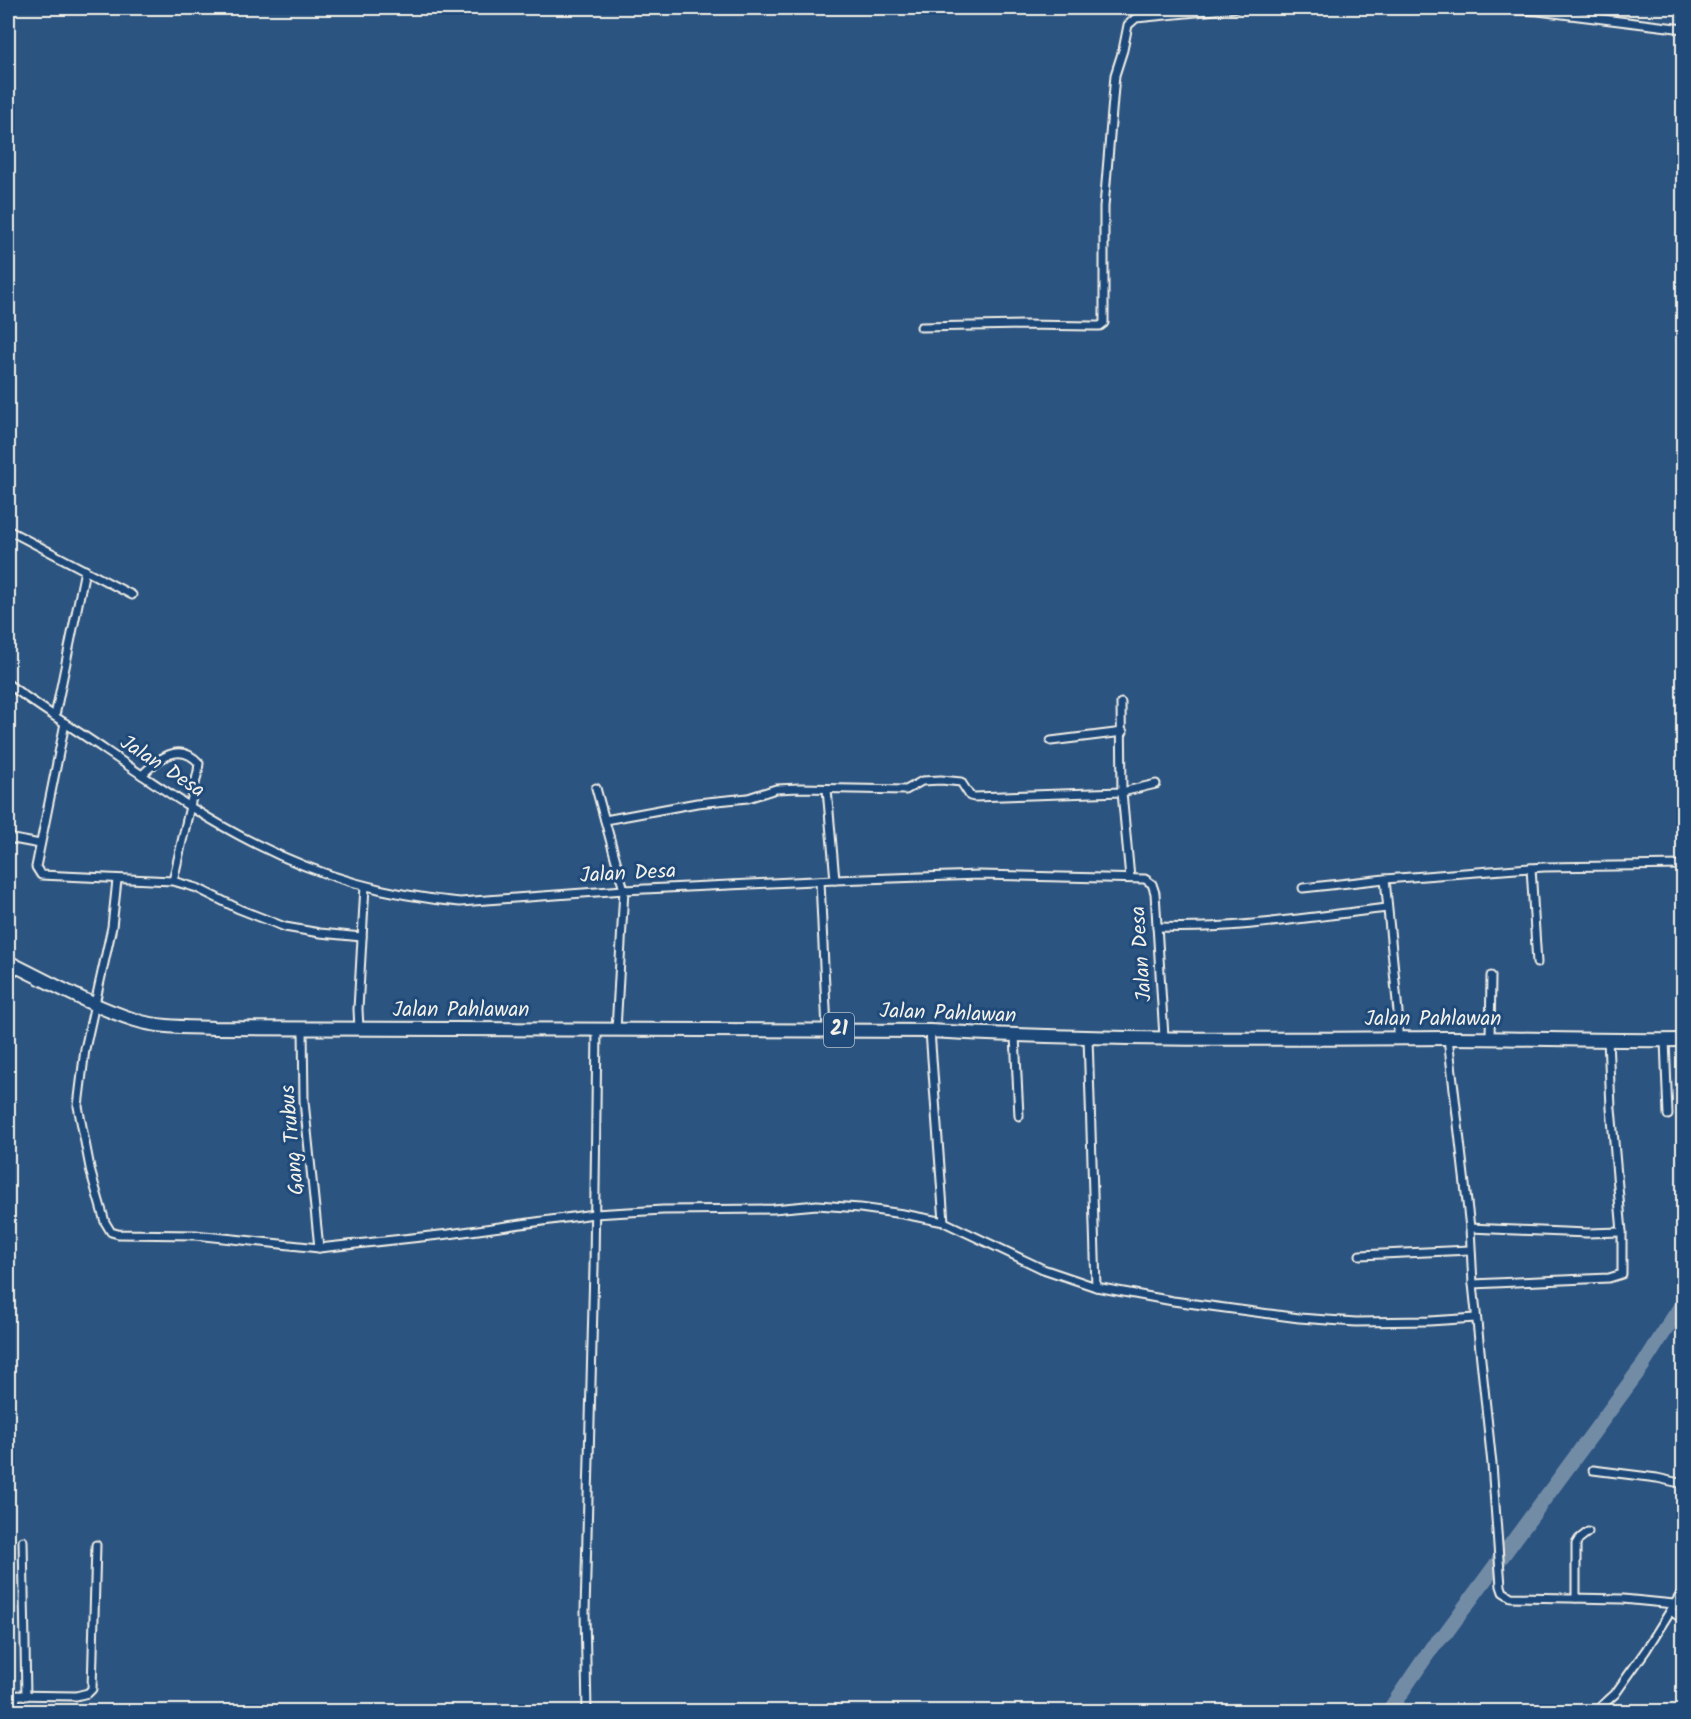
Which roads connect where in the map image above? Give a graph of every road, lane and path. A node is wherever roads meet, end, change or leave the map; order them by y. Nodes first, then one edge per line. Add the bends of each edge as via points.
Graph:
1 (1236, 8) edge
2 (1480, 8) edge
3 (1683, 29) edge
4 (921, 327) dead end
5 (8, 530) edge
6 (85, 570) junction
7 (132, 595) dead end
8 (8, 684) edge
9 (1121, 704) dead end
10 (55, 716) junction
11 (65, 723) junction
12 (1123, 732) junction
13 (1051, 741) dead end
14 (142, 775) junction
15 (1156, 784) dead end
16 (596, 788) dead end
17 (827, 789) junction
18 (1122, 792) junction
19 (190, 806) junction
20 (605, 820) junction
21 (8, 838) edge
22 (40, 844) junction
23 (1683, 865) edge
24 (1531, 868) junction
25 (1130, 878) junction
26 (1385, 879) junction
27 (117, 880) junction
28 (835, 880) junction
29 (173, 881) junction
30 (820, 881) junction
31 (364, 886) junction
32 (1303, 888) dead end
33 (624, 890) junction
34 (1387, 908) junction
35 (1157, 927) junction
36 (362, 937) junction
37 (8, 962) edge
38 (1537, 963) dead end
39 (1491, 976) dead end
40 (94, 1003) junction
41 (303, 1029) junction
42 (359, 1029) junction
43 (597, 1029) junction
44 (616, 1030) junction
45 (826, 1030) junction
46 (930, 1031) junction
47 (1015, 1036) junction
48 (1088, 1037) junction
49 (1164, 1037) junction
50 (1448, 1038) junction
51 (1490, 1038) junction
52 (1398, 1039) junction
53 (1608, 1039) junction
54 (1665, 1040) junction
55 (1683, 1040) edge
56 (1668, 1115) dead end
57 (1019, 1116) dead end
58 (594, 1214) junction
59 (944, 1222) junction
60 (1470, 1228) junction
61 (1622, 1232) junction
62 (319, 1248) junction
63 (1470, 1250) junction
64 (1360, 1255) dead end
65 (1473, 1284) junction
66 (1096, 1287) junction
67 (1476, 1318) junction
68 (1593, 1470) dead end
69 (1683, 1484) edge
70 (1588, 1532) dead end
71 (23, 1540) dead end
72 (96, 1545) dead end
73 (1683, 1589) edge
74 (1576, 1598) junction
75 (1672, 1607) junction
76 (1683, 1620) edge
77 (12, 1695) edge
78 (26, 1696) junction
79 (15, 1712) edge
80 (587, 1712) edge
81 (1595, 1712) edge

1 - 4 street via 1136,18 1128,25 1115,75 1104,207 1104,323
2 - 3 street
5 - 6 street
6 - 7 street
6 - 10 street
8 - 10 street, Jalan Desa
9 - 12 street
10 - 11 street, Jalan Desa
11 - 14 street, Jalan Desa
11 - 22 street
12 - 13 street
12 - 18 street
14 - 19 street, Jalan Desa
14 - 19 street via 169,753 192,756 199,765
15 - 18 street
16 - 20 street
17 - 18 street via 906,790 920,782 941,780 961,782 974,797
17 - 20 street via 776,789 748,798
17 - 28 street
18 - 25 street
19 - 29 street
19 - 31 street, Jalan Desa via 255,844
20 - 33 street
21 - 22 street
22 - 27 street via 36,867 41,875
23 - 24 street
24 - 26 street
24 - 38 street
25 - 28 street, Jalan Desa via 979,875
25 - 35 street, Jalan Desa via 1152,884
26 - 32 street
26 - 34 street
27 - 29 street
27 - 40 street via 112,927
28 - 30 street, Jalan Desa
29 - 36 street via 285,927
30 - 33 street, Jalan Desa
30 - 45 street
31 - 33 street, Jalan Desa via 460,902
31 - 36 street
33 - 44 street
34 - 35 street via 1210,926
34 - 52 street
35 - 49 street, Jalan Desa
36 - 42 street
37 - 40 highway, Jalan Pahlawan / 21
39 - 51 street
40 - 41 highway, Jalan Pahlawan / 21 via 136,1020 171,1026
40 - 62 street via 78,1106 91,1173 108,1229 118,1234 195,1235
41 - 42 highway, Jalan Pahlawan / 21
41 - 62 street, Gang Trubus via 304,1101
42 - 43 highway, Jalan Pahlawan / 21
43 - 44 highway, Jalan Pahlawan / 21
43 - 58 street
44 - 45 highway, Jalan Pahlawan / 21
45 - 46 highway, Jalan Pahlawan / 21
46 - 47 highway, Jalan Pahlawan / 21
46 - 59 street
47 - 48 highway, Jalan Pahlawan / 21
47 - 57 street
48 - 49 highway, Jalan Pahlawan / 21
48 - 66 street
49 - 52 highway, Jalan Pahlawan / 21
50 - 51 highway, Jalan Pahlawan / 21
50 - 52 highway, Jalan Pahlawan / 21
50 - 60 street
51 - 53 highway, Jalan Pahlawan / 21
53 - 54 highway, Jalan Pahlawan / 21
53 - 61 street
54 - 55 highway, Jalan Pahlawan / 21
54 - 56 street
58 - 59 street via 818,1205
58 - 62 street
58 - 80 street via 585,1612
59 - 66 street via 1042,1269
60 - 61 street
60 - 63 street
61 - 65 street via 1623,1272 1617,1277
63 - 64 street
63 - 65 street
65 - 67 street
66 - 67 street via 1299,1318 1356,1322
67 - 74 street via 1503,1592 1511,1597
68 - 69 street
70 - 74 street via 1576,1544
71 - 78 street
72 - 78 street via 92,1689 76,1696
73 - 75 street
74 - 75 street via 1642,1600
75 - 76 street
75 - 81 street via 1615,1694
77 - 78 street
77 - 79 street

